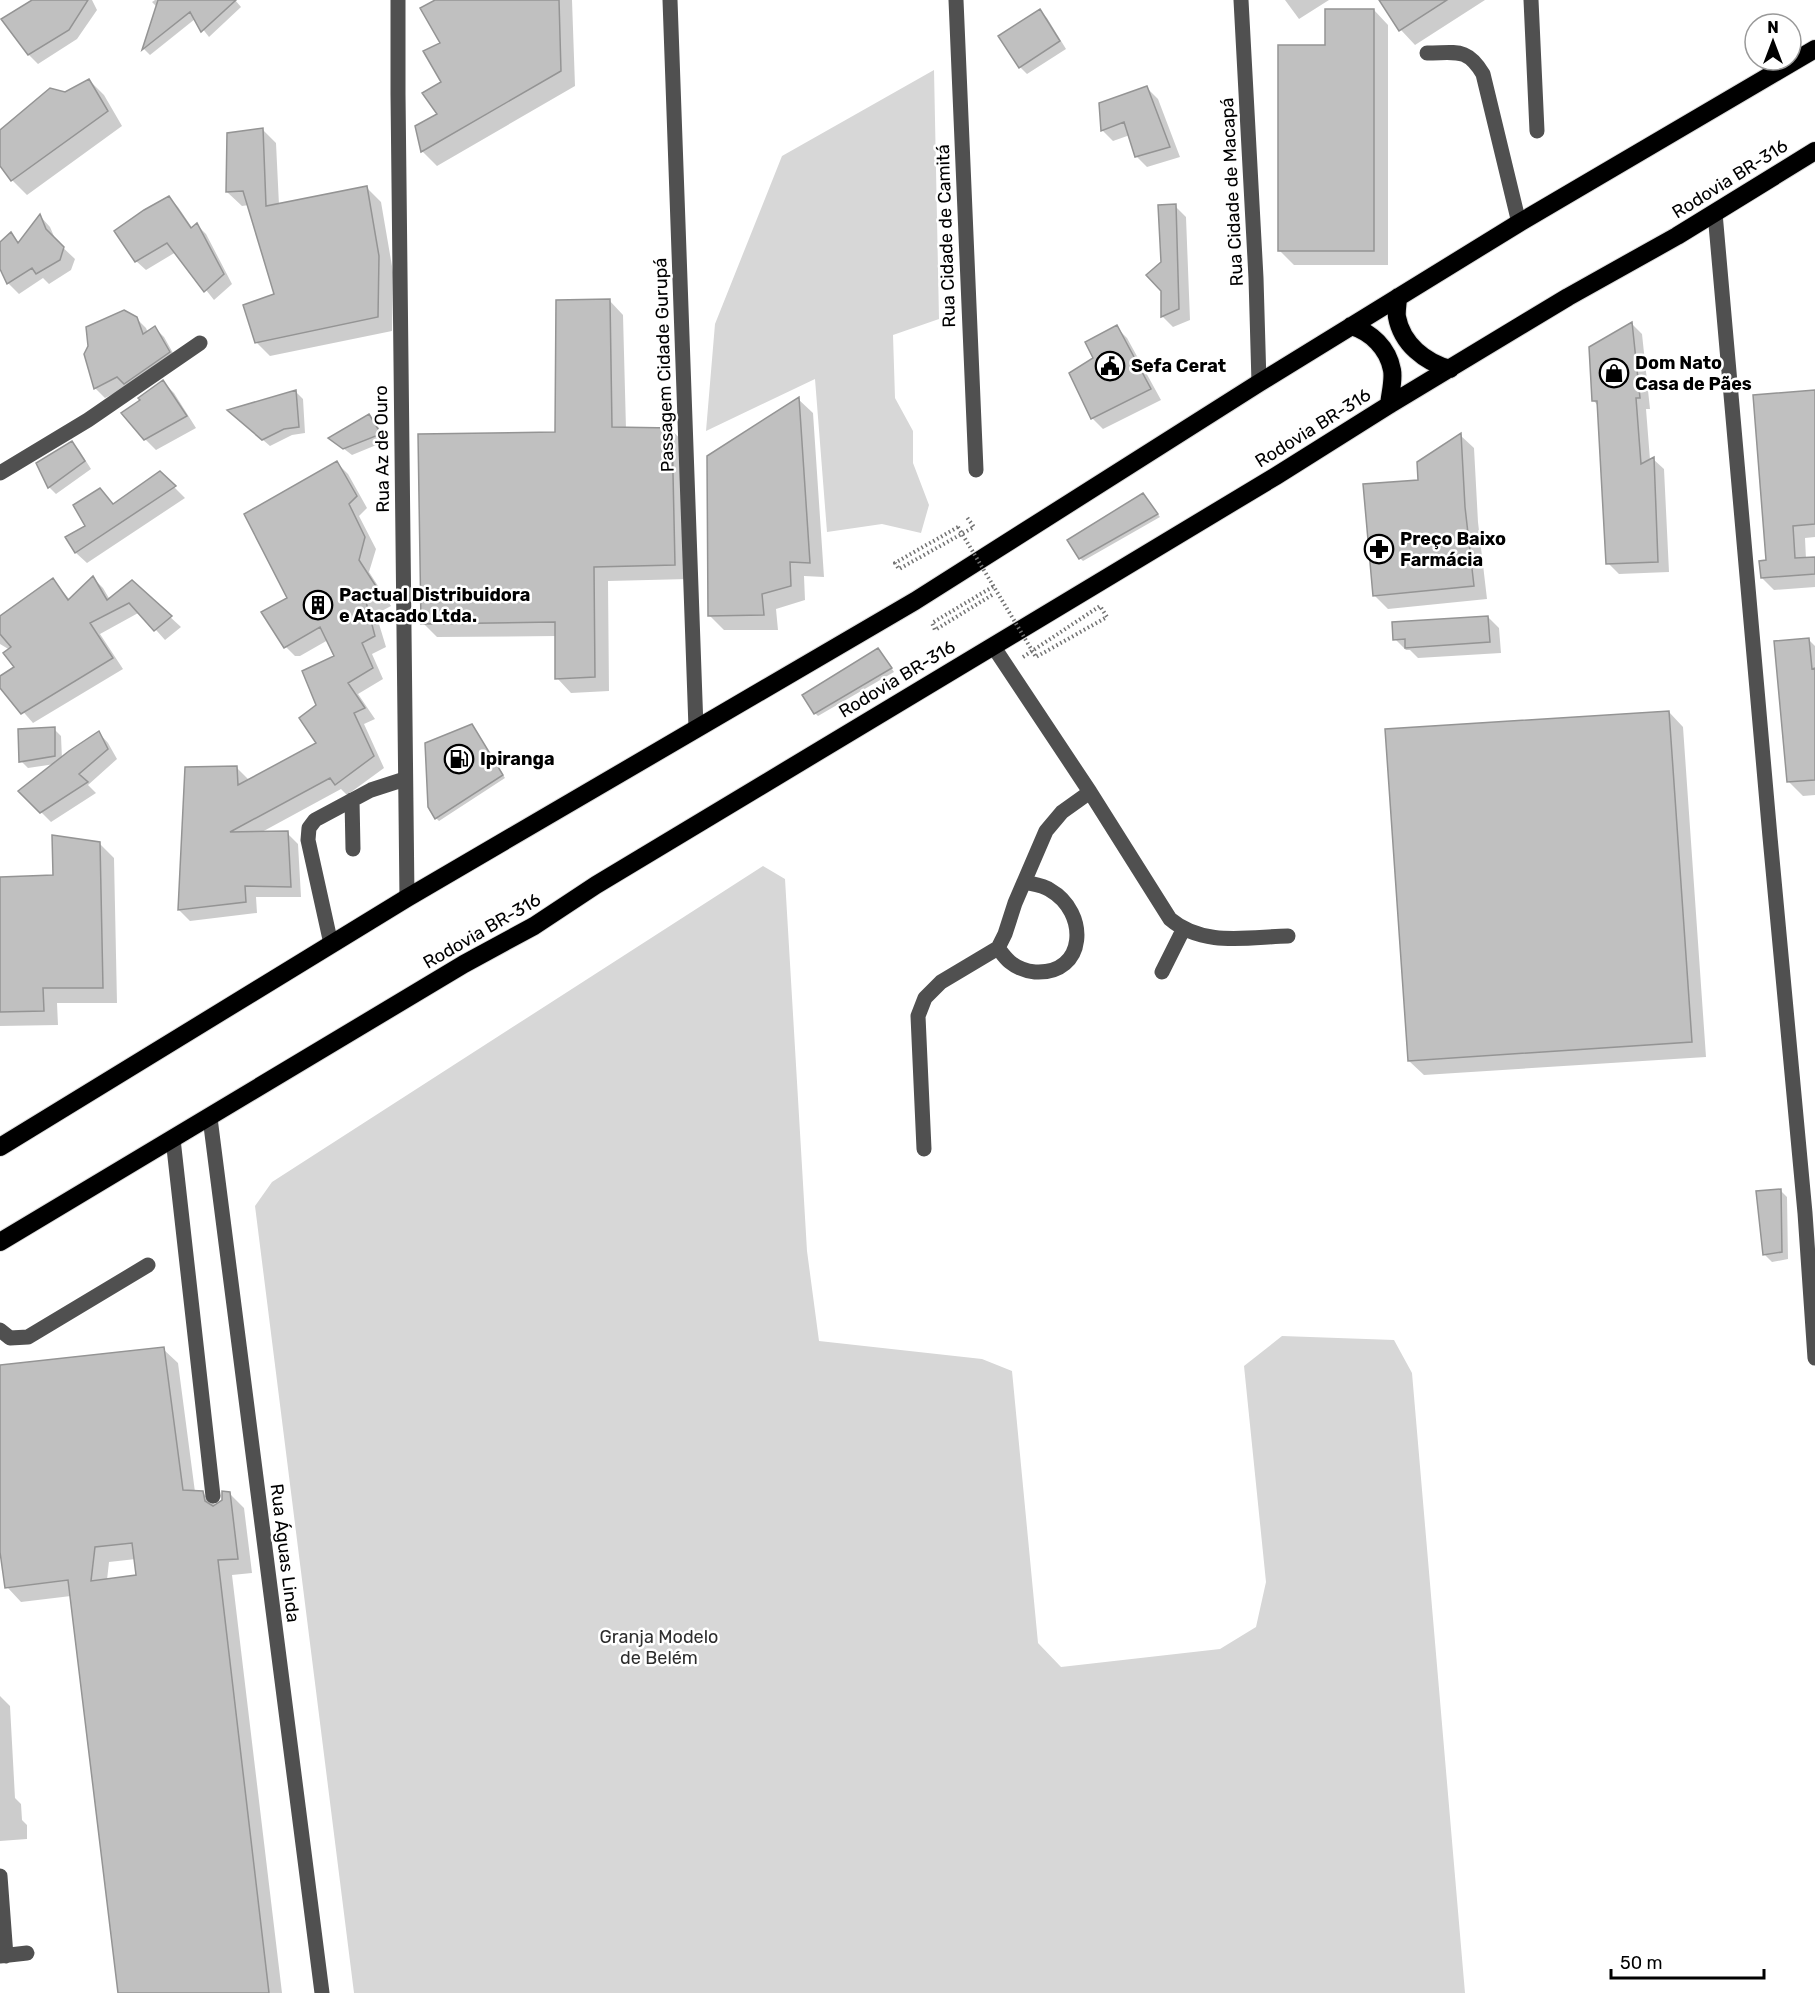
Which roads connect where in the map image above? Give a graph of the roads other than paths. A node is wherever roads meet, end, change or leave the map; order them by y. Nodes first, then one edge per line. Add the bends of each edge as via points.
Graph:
1 (398, 0) edge
2 (670, 0) edge
3 (956, 0) edge
4 (1241, 0) edge
5 (1532, 0) edge
6 (1815, 49) edge
7 (1427, 53) dead end
8 (1537, 131) dead end
9 (1815, 151) edge
10 (1715, 213) junction
11 (1519, 223) junction
12 (1398, 297) junction
13 (1351, 326) junction
14 (200, 343) dead end
15 (1450, 369) junction
16 (1259, 383) junction
17 (1389, 405) junction
18 (975, 470) dead end
19 (0, 473) edge
20 (993, 646) junction
21 (696, 729) junction
22 (405, 779) junction
23 (1090, 792) junction
24 (352, 800) junction
25 (353, 849) dead end
26 (1024, 882) junction
27 (407, 898) junction
28 (1183, 930) junction
29 (1288, 936) dead end
30 (331, 945) junction
31 (998, 948) junction
32 (1162, 972) dead end
33 (210, 1118) junction
34 (173, 1139) junction
35 (0, 1147) edge
36 (924, 1149) dead end
37 (0, 1242) edge
38 (148, 1265) dead end
39 (0, 1330) edge
40 (1815, 1358) edge
41 (213, 1496) dead end
42 (0, 1876) edge
43 (27, 1953) dead end
44 (3, 1956) edge
45 (322, 1993) edge

1 - 22 street, Rua Az de Ouro
2 - 21 street, Passagem Cidade Gurupá
3 - 18 street, Rua Cidade de Camitá
4 - 16 street, Rua Cidade de Macapá
5 - 8 street
6 - 11 highway
7 - 11 street via 1461,53 1474,60 1483,74
9 - 10 highway, Rodovia BR-316
10 - 15 highway, Rodovia BR-316
10 - 40 street
11 - 12 highway
12 - 13 highway
12 - 15 highway via 1397,317 1412,346 1429,360
13 - 16 highway
13 - 17 highway via 1371,335 1384,351 1393,371
14 - 19 street via 88,420
15 - 17 highway, Rodovia BR-316
16 - 21 highway via 915,601
17 - 20 highway, Rodovia BR-316
20 - 23 street
20 - 33 highway, Rodovia BR-316
21 - 27 highway
22 - 24 street
22 - 27 street, Rua Az de Ouro
23 - 26 street via 1062,812 1046,831
23 - 28 street via 1170,919
24 - 25 street
24 - 30 street via 315,820 309,828 308,840
26 - 31 street
26 - 31 street via 1048,888 1063,898 1078,934 1074,953 1061,968 1027,972 1010,962
27 - 30 highway
28 - 29 street via 1213,938
28 - 32 street
30 - 35 highway
31 - 36 street via 941,982 925,998 918,1016
33 - 34 highway, Rodovia BR-316
33 - 45 street, Rua Águas Linda
34 - 37 highway, Rodovia BR-316
34 - 41 street
38 - 39 street via 28,1337 10,1338
42 - 44 street
43 - 44 street

